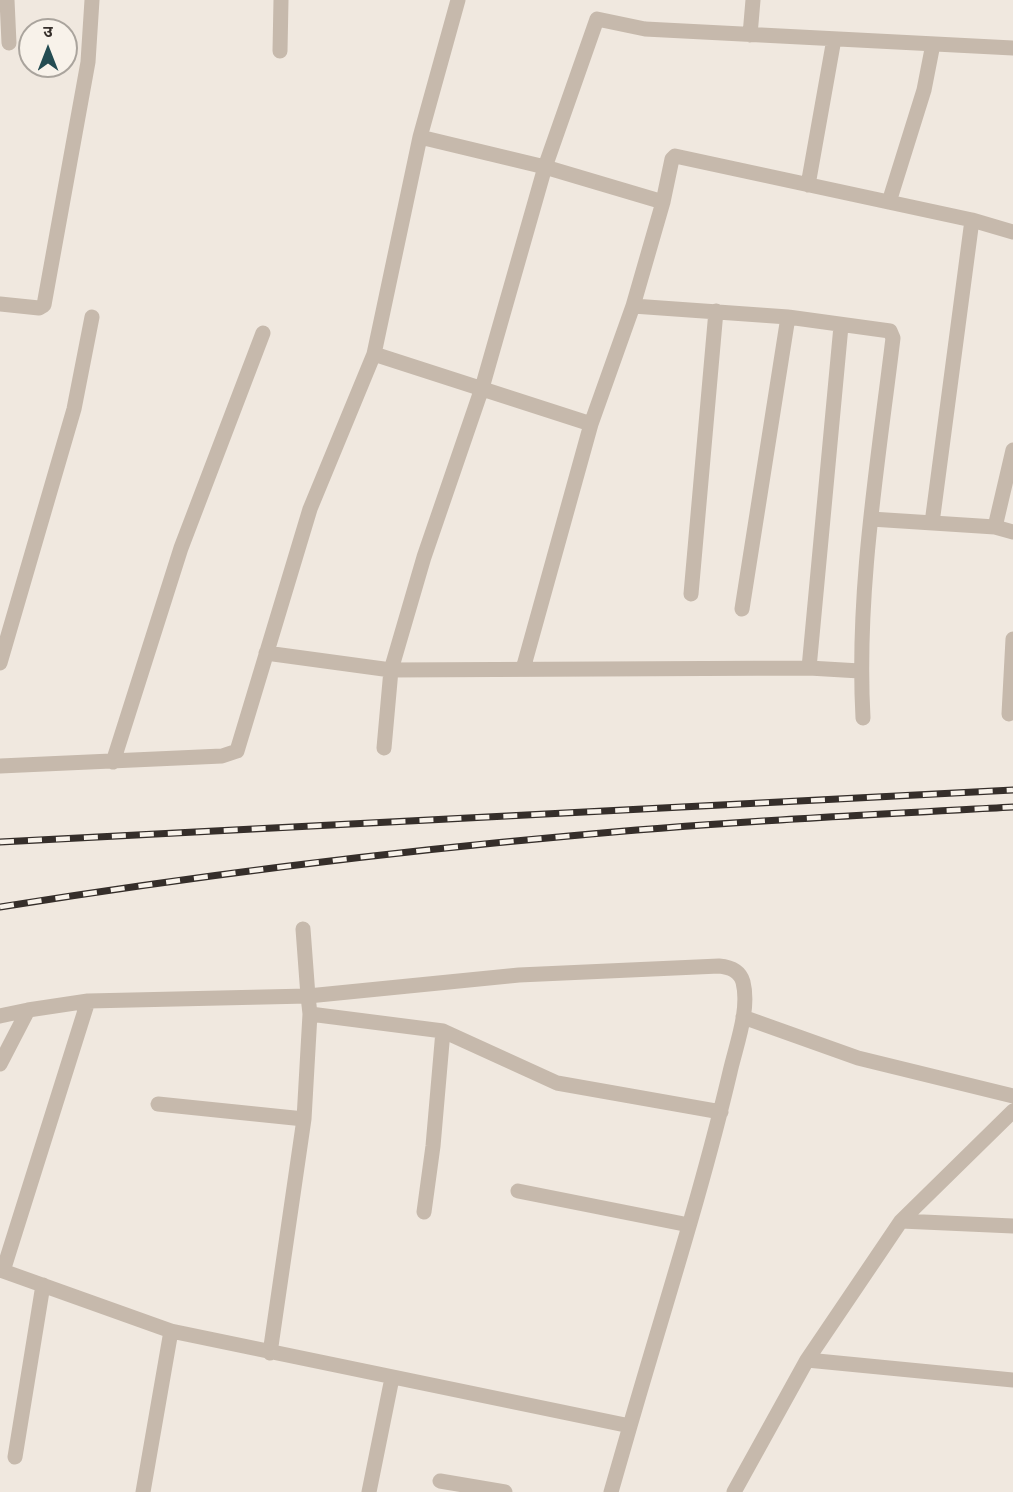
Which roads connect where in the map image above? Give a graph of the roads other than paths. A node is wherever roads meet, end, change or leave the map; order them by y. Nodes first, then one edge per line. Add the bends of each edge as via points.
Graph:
1 (7, 0) edge
2 (92, 0) edge
3 (281, 0) edge
4 (458, 0) edge
5 (753, 0) edge
6 (750, 34) junction
7 (834, 39) junction
8 (9, 43) dead end
9 (933, 44) junction
10 (1013, 48) edge
11 (280, 51) dead end
12 (420, 137) junction
13 (545, 167) junction
14 (808, 185) junction
15 (663, 202) junction
16 (889, 202) junction
17 (972, 220) junction
18 (1013, 232) edge
19 (0, 304) edge
20 (633, 306) junction
21 (716, 311) junction
22 (92, 317) dead end
23 (788, 317) junction
24 (841, 326) junction
25 (263, 333) dead end
26 (374, 354) junction
27 (482, 388) junction
28 (591, 424) junction
29 (1013, 450) edge
30 (871, 519) junction
31 (932, 523) junction
32 (995, 527) junction
33 (1013, 532) edge
34 (691, 594) dead end
35 (742, 609) dead end
36 (1013, 639) edge
37 (266, 652) junction
38 (0, 663) edge
39 (809, 668) junction
40 (523, 669) junction
41 (391, 670) junction
42 (861, 671) junction
43 (1010, 714) dead end
44 (863, 718) dead end
45 (384, 748) dead end
46 (113, 762) junction
47 (0, 766) edge
48 (303, 929) dead end
49 (308, 996) junction
50 (88, 1001) junction
51 (28, 1010) junction
52 (310, 1014) junction
53 (0, 1016) edge
54 (743, 1017) junction
55 (443, 1031) junction
56 (0, 1064) edge
57 (1013, 1096) edge
58 (158, 1104) dead end
59 (1013, 1111) edge
60 (721, 1112) junction
61 (304, 1119) junction
62 (518, 1191) dead end
63 (424, 1212) dead end
64 (901, 1221) junction
65 (689, 1225) junction
66 (1013, 1226) edge
67 (1, 1271) edge
68 (43, 1286) junction
69 (171, 1331) junction
70 (270, 1353) junction
71 (807, 1360) junction
72 (392, 1378) junction
73 (1013, 1380) edge
74 (630, 1426) junction
75 (15, 1457) dead end
76 (440, 1480) dead end
77 (483, 1490) edge
78 (143, 1492) edge
79 (369, 1492) edge
80 (505, 1492) edge
81 (611, 1492) edge
82 (734, 1492) edge

1 - 8 street
2 - 19 street via 88,62 44,305 39,308
3 - 11 street
4 - 12 street
5 - 6 street
6 - 7 street
6 - 13 street via 645,29 597,19
7 - 9 street
7 - 14 street
9 - 10 street
9 - 16 street via 924,90
12 - 13 street
12 - 26 street
13 - 15 street
13 - 27 street
14 - 15 street via 675,156
14 - 16 street
15 - 20 street
16 - 17 street
17 - 18 street
17 - 31 street
20 - 21 street
20 - 28 street
21 - 23 street
21 - 34 street
22 - 38 street via 74,409
23 - 24 street
23 - 35 street
24 - 30 street via 892,333
24 - 39 street
25 - 46 street via 181,548
26 - 27 street
26 - 37 street via 310,509
27 - 28 street
27 - 41 street via 424,557
28 - 40 street
29 - 32 street
30 - 31 street
30 - 42 street
31 - 32 street
32 - 33 street
36 - 43 street
37 - 41 street
37 - 46 street via 237,750 222,756
39 - 40 street
39 - 42 street
40 - 41 street
41 - 45 street
42 - 44 street
46 - 47 street
48 - 49 street
49 - 50 street
49 - 52 street
49 - 54 street via 519,975 719,966 733,969 744,984
50 - 51 street
50 - 67 street
51 - 53 street
51 - 56 street
52 - 55 street
52 - 61 street
54 - 57 street via 858,1058
54 - 60 street
55 - 60 street via 557,1083
55 - 63 street
58 - 61 street
59 - 64 street
60 - 65 street
61 - 70 street
62 - 65 street
64 - 66 street
64 - 71 street
65 - 74 street
67 - 68 street
68 - 69 street
68 - 75 street
69 - 70 street
69 - 78 street
70 - 72 street
71 - 73 street
71 - 82 street
72 - 74 street
72 - 79 street
74 - 81 street
76 - 77 street
77 - 80 street

